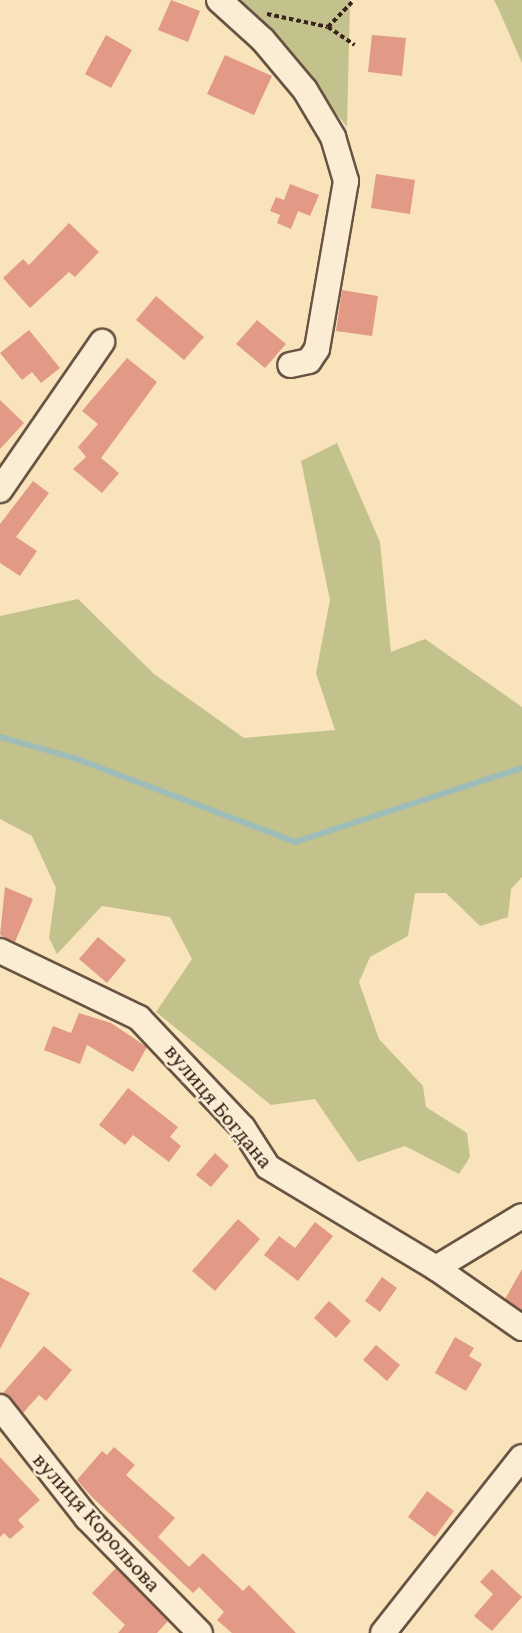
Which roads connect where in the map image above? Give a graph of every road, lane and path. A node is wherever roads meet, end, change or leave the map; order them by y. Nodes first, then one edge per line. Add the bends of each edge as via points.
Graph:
1 (219, 0) edge
2 (354, 0) edge
3 (242, 21) junction
4 (328, 27) junction
5 (355, 45) dead end
6 (102, 342) dead end
7 (290, 365) dead end
8 (0, 490) edge
9 (0, 951) edge
10 (522, 1216) edge
11 (436, 1268) junction
12 (522, 1328) edge
13 (0, 1407) edge
14 (519, 1467) edge
15 (200, 1633) edge
16 (383, 1633) edge

1 - 3 street
2 - 4 path
3 - 4 path via 270,13
3 - 7 street via 305,90 333,137 346,182 316,349 309,361
4 - 5 path
6 - 8 street
9 - 11 street, вулиця Богдана via 139,1018 237,1120 268,1167
10 - 11 street
11 - 12 street, вулиця Богдана
13 - 15 street, вулиця Корольова via 87,1518
14 - 16 street

